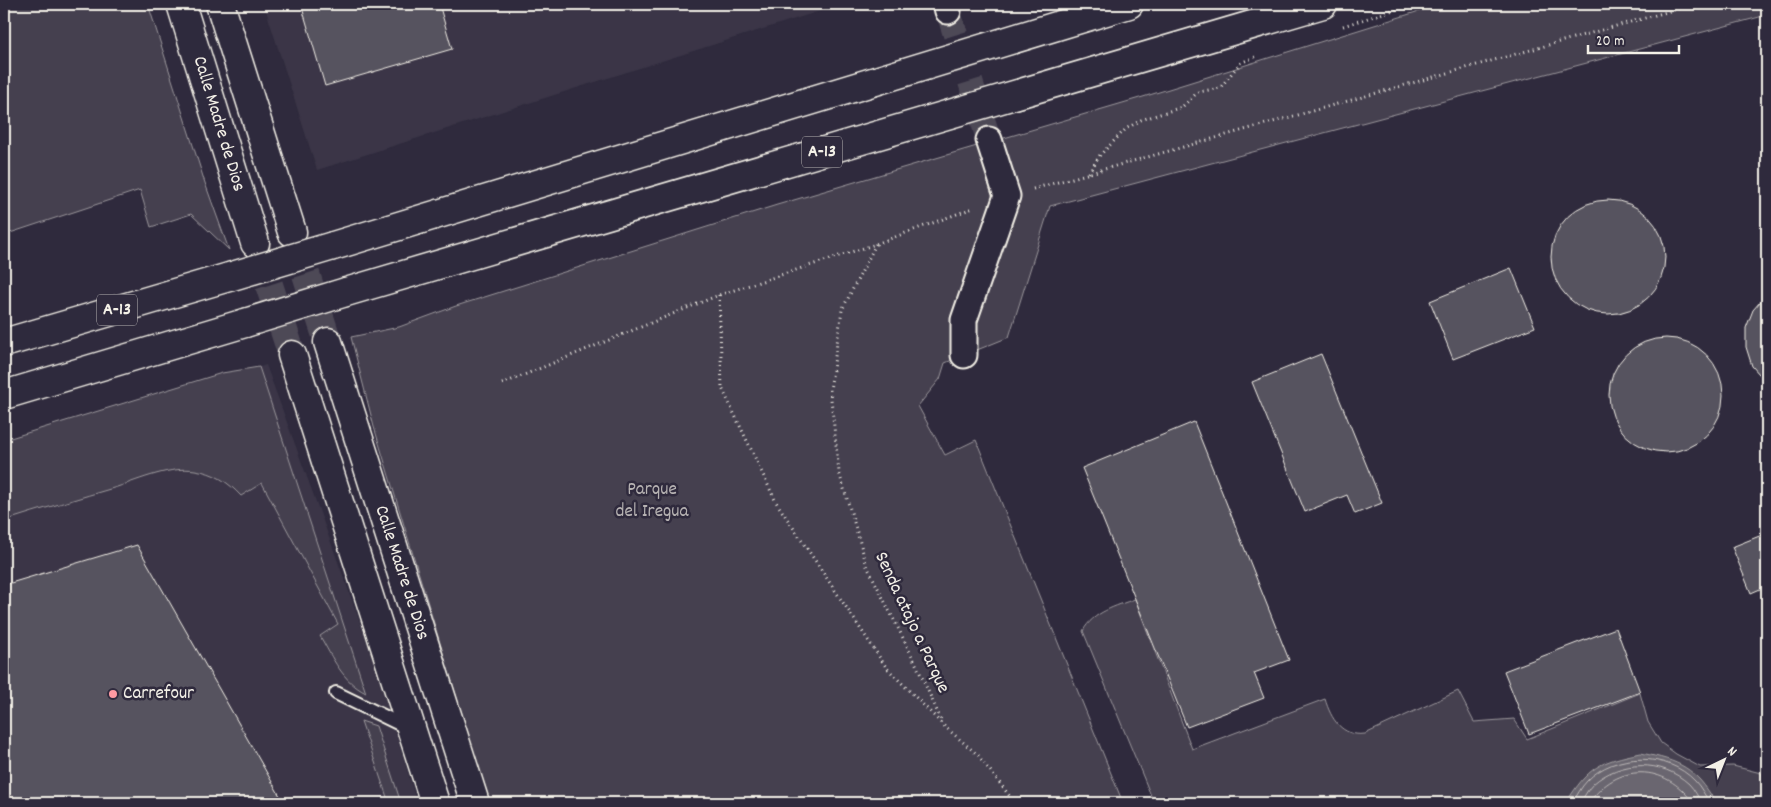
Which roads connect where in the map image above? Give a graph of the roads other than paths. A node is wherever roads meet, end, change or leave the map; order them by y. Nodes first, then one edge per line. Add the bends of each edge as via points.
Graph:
1 (181, 4) edge
2 (220, 4) edge
3 (1129, 4) edge
4 (1323, 4) edge
5 (989, 140) tunnel mouth
6 (292, 232) tunnel mouth
7 (255, 244) tunnel mouth
8 (328, 342) tunnel mouth
9 (4, 344) edge
10 (292, 355) tunnel mouth
11 (964, 355) dead end
12 (132, 357) junction
13 (4, 395) edge
14 (4, 410) edge
15 (336, 693) dead end
16 (412, 730) junction
17 (435, 803) edge
18 (475, 803) edge

1 - 7 main road, Calle Madre de Dios
2 - 6 main road, Calle Madre de Dios
3 - 9 main road, A-13, bridge
4 - 12 main road, A-13, bridge
5 - 11 street via 1007,196 964,320
8 - 18 main road, Calle Madre de Dios
10 - 16 main road, Calle Madre de Dios
12 - 13 main road, A-13
12 - 14 main road
15 - 16 lane
16 - 17 main road, Calle Madre de Dios

